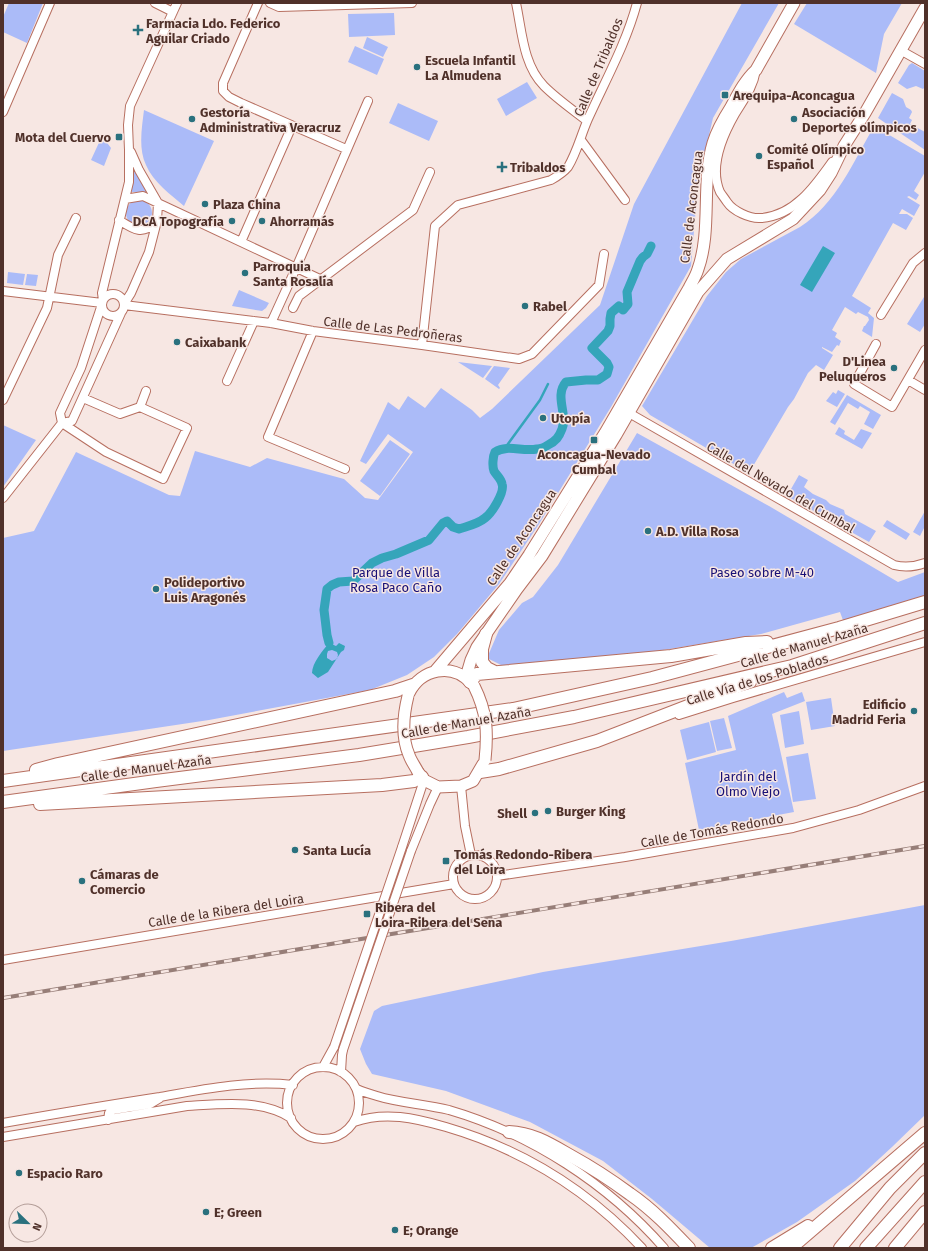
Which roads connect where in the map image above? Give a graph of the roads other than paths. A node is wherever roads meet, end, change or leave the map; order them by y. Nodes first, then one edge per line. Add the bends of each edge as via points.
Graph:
1 (50, 3) edge
2 (155, 3) edge
3 (177, 3) edge
4 (258, 3) edge
5 (270, 3) edge
6 (412, 3) edge
7 (516, 3) edge
8 (637, 3) edge
9 (794, 3) edge
10 (321, 5) edge
11 (925, 8) edge
12 (173, 12) junction
13 (900, 50) junction
14 (925, 64) edge
15 (756, 70) junction
16 (368, 100) dead end
17 (3, 112) edge
18 (587, 121) junction
19 (292, 126) junction
20 (581, 140) junction
21 (844, 146) junction
22 (130, 150) junction
23 (346, 150) junction
24 (430, 172) dead end
25 (125, 199) junction
26 (626, 200) dead end
27 (158, 203) junction
28 (76, 218) dead end
29 (119, 220) junction
30 (157, 221) junction
31 (241, 242) junction
32 (925, 253) edge
33 (604, 254) dead end
34 (296, 268) junction
35 (320, 279) junction
36 (3, 291) edge
37 (50, 297) junction
38 (102, 302) junction
39 (123, 308) junction
40 (293, 308) dead end
41 (881, 315) dead end
42 (254, 321) junction
43 (271, 323) junction
44 (314, 331) junction
45 (422, 344) junction
46 (876, 344) dead end
47 (925, 350) edge
48 (908, 380) junction
49 (227, 381) dead end
50 (925, 390) edge
51 (146, 391) dead end
52 (83, 398) junction
53 (3, 400) edge
54 (140, 407) junction
55 (618, 410) junction
56 (629, 413) junction
57 (62, 423) junction
58 (345, 469) dead end
59 (3, 498) edge
60 (925, 563) edge
61 (925, 602) edge
62 (925, 623) edge
63 (486, 634) junction
64 (790, 641) junction
65 (925, 642) edge
66 (792, 666) junction
67 (436, 670) junction
68 (495, 672) junction
69 (470, 682) junction
70 (410, 691) junction
71 (597, 741) junction
72 (480, 772) junction
73 (422, 777) junction
74 (3, 781) edge
75 (461, 786) junction
76 (925, 786) edge
77 (438, 787) junction
78 (3, 802) edge
79 (3, 806) edge
80 (471, 855) junction
81 (497, 876) junction
82 (454, 884) junction
83 (3, 960) edge
84 (323, 1067) junction
85 (342, 1072) junction
86 (293, 1084) junction
87 (357, 1089) junction
88 (164, 1096) junction
89 (291, 1118) junction
90 (108, 1120) junction
91 (354, 1122) junction
92 (3, 1123) edge
93 (509, 1132) junction
94 (925, 1133) edge
95 (3, 1137) edge
96 (925, 1154) edge
97 (925, 1182) edge
98 (841, 1205) junction
99 (925, 1212) edge
100 (915, 1223) junction
101 (642, 1248) edge
102 (664, 1248) edge
103 (689, 1248) edge
104 (772, 1248) edge
105 (791, 1248) edge
106 (840, 1248) edge
107 (866, 1248) edge
108 (895, 1248) edge
109 (898, 1248) edge

1 - 17 street
2 - 12 street
3 - 12 street
4 - 19 street via 223,83 223,90 241,104
5 - 10 street via 279,7
6 - 10 street
7 - 18 street via 533,72 544,86
8 - 18 street, Calle de Tribaldos via 619,53
9 - 15 main road, Calle de Aconcagua
11 - 13 main road, Calle de Aconcagua
12 - 22 street via 130,106
13 - 14 street
13 - 21 main road, Calle de Aconcagua
15 - 21 street via 754,82 723,139 717,163 720,192 729,206 757,218 770,218 781,214 811,190
15 - 55 main road, Calle de Aconcagua via 747,78 714,142 708,172 703,247 698,269
16 - 23 street
18 - 20 street, Calle de Tribaldos
19 - 23 street
19 - 31 street
20 - 26 street
20 - 45 street, Calle de Tribaldos via 562,174 551,180 458,205 435,226
21 - 56 main road, Calle de Aconcagua via 820,190 793,219 727,259 698,292
22 - 25 street via 129,182
22 - 27 street
23 - 34 street
24 - 35 street via 413,210
25 - 27 street via 143,196
25 - 29 street
27 - 30 street
27 - 31 street
28 - 37 street via 58,255
29 - 30 street via 137,230 150,228
29 - 38 street
30 - 39 street via 149,252
31 - 34 street
32 - 41 street via 913,263
33 - 45 street, Calle de Las Pedroñeras via 600,285 532,354 519,359
34 - 35 street
34 - 43 street
35 - 40 street via 299,296
36 - 37 street
37 - 38 street
37 - 53 street
38 - 39 street via 114,294 120,296
38 - 39 street via 103,311 108,316 115,317
38 - 57 street via 81,368 60,413
39 - 42 street, Calle de Las Pedroñeras
39 - 52 street
42 - 43 street, Calle de Las Pedroñeras
42 - 49 street
43 - 44 street, Calle de Las Pedroñeras
44 - 45 street, Calle de Las Pedroñeras
44 - 58 street via 268,437
46 - 48 street via 854,384 892,406
47 - 48 street
48 - 50 street
51 - 54 street
52 - 54 street via 120,414
52 - 57 street via 72,421
54 - 57 street via 187,428 163,479 106,452
55 - 56 street
55 - 67 main road, Calle de Aconcagua via 510,583
56 - 60 street, Calle del Nevado del Cumbal via 894,565 905,568
56 - 63 main road, Calle de Aconcagua via 542,556
57 - 59 street
61 - 64 highway, Calle de Manuel Azaña
62 - 66 highway, Calle de Manuel Azaña
63 - 68 highway via 482,662
63 - 69 main road, Calle de Aconcagua via 470,660
64 - 68 highway via 746,643 671,656
64 - 74 highway, Calle de Manuel Azaña via 652,678 513,709
65 - 71 street, Calle Vía de los Poblados
66 - 71 highway
66 - 78 highway, Calle de Manuel Azaña via 574,717 468,737 359,755
67 - 69 main road via 451,671
67 - 70 main road via 423,677
68 - 69 highway via 477,674
69 - 72 main road, bridge via 481,700 487,723 485,760
70 - 73 main road, bridge via 404,714 404,736 409,755
70 - 74 highway via 395,691 58,764
71 - 72 highway
72 - 75 main road via 473,781
73 - 77 main road
73 - 79 highway via 414,781 382,785
73 - 84 street, bridge via 402,848 334,1047
75 - 77 main road
75 - 80 street
76 - 81 street, Calle de Tomás Redondo via 859,810 793,828
77 - 85 street, bridge via 411,851 343,1050
80 - 81 street via 483,856 489,860
80 - 82 street via 456,866 452,878
81 - 82 street via 491,894 479,900 466,898 456,890
82 - 83 street, Calle de la Ribera del Loira
84 - 85 street
84 - 86 street via 309,1070
85 - 87 street
86 - 88 street via 239,1084
86 - 89 street via 288,1101
87 - 91 street via 359,1109
87 - 93 street via 378,1097 448,1110
88 - 90 street via 150,1104 113,1110 109,1113
88 - 92 street
89 - 90 street via 264,1106 214,1105 187,1106
89 - 91 street via 303,1132 315,1138 325,1139 342,1133
90 - 95 street
91 - 101 street via 384,1116 409,1118 461,1132 515,1153 579,1192
93 - 102 street via 582,1175 630,1212
93 - 103 highway via 522,1133 546,1142 594,1170 631,1194
94 - 98 highway
96 - 106 highway via 890,1188
97 - 107 highway
98 - 104 highway
98 - 105 highway
99 - 100 highway
100 - 108 highway
100 - 109 highway

